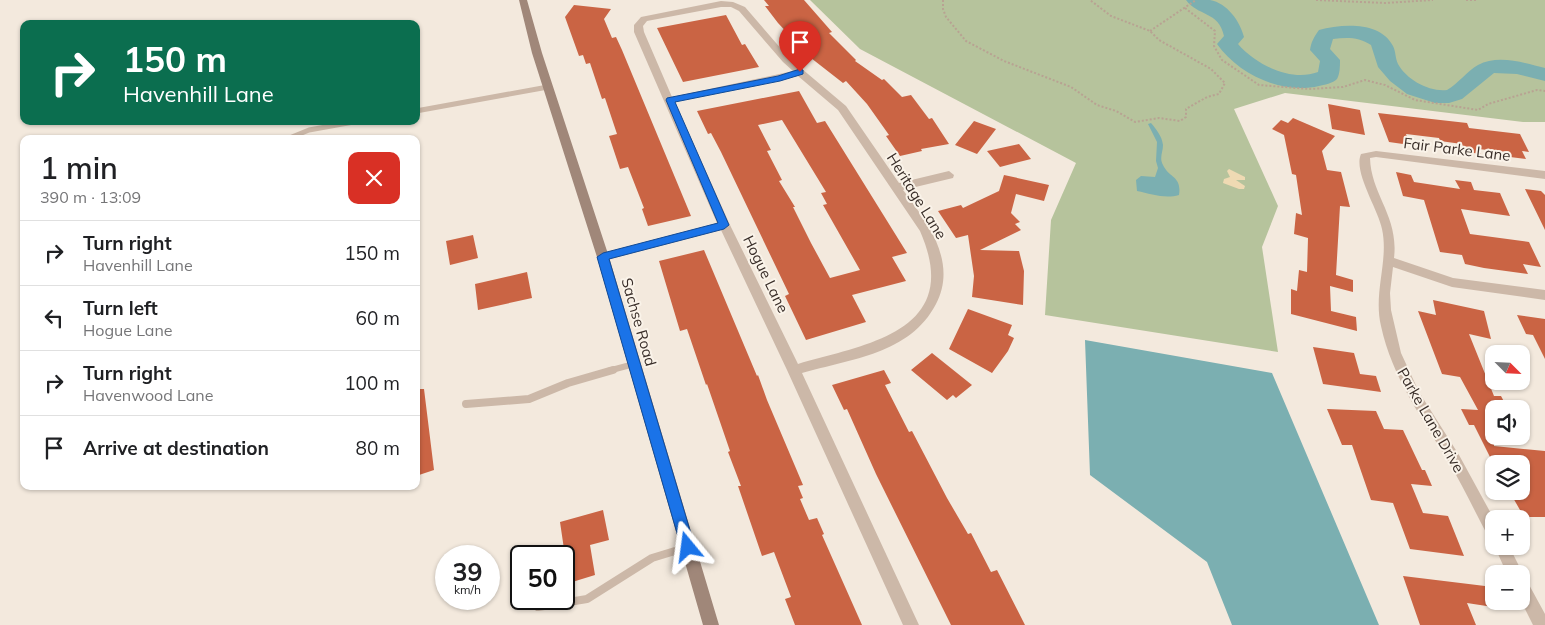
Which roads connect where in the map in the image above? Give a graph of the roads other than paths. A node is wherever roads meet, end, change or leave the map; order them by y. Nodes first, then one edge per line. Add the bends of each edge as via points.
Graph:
1 (523, 0) edge
2 (733, 5) joint
3 (800, 72) junction
4 (548, 87) junction
5 (670, 100) junction
6 (420, 110) edge
7 (337, 125) edge
8 (297, 135) edge
9 (1365, 156) joint
10 (1545, 175) edge
11 (949, 176) dead end
12 (896, 188) junction
13 (724, 225) junction
14 (603, 257) junction
15 (1390, 261) junction
16 (1545, 295) edge
17 (634, 364) junction
18 (794, 370) junction
19 (466, 404) dead end
20 (1485, 516) edge
21 (688, 547) junction
22 (575, 601) edge
23 (1530, 603) edge
24 (711, 625) edge
25 (911, 625) edge
26 (1542, 625) edge

1 - 4 main road, Sachse Road
2 - 3 street, Heritage Lane via 742,9
2 - 5 street, Hogue Lane via 721,4 655,16 638,25 638,32
3 - 5 street
3 - 12 street, Heritage Lane via 842,108
4 - 6 lane
4 - 14 main road, Sachse Road
5 - 13 street, Hogue Lane
7 - 8 lane
9 - 10 street, Fair Parke Lane via 1376,154
9 - 15 street, Parke Lane Drive via 1366,169 1387,226
11 - 12 street
12 - 18 street, Heritage Lane via 934,248 939,269 938,288 928,308 912,326 891,341
13 - 14 street
13 - 18 street, Hogue Lane
14 - 17 main road, Sachse Road
15 - 16 street via 1452,282
15 - 20 street, Parke Lane Drive via 1384,294 1385,312 1400,368
17 - 19 lane via 568,383 529,399
17 - 21 main road, Sachse Road
18 - 25 street, Hogue Lane
21 - 22 lane via 652,558 587,599
21 - 24 main road, Sachse Road
23 - 26 street

